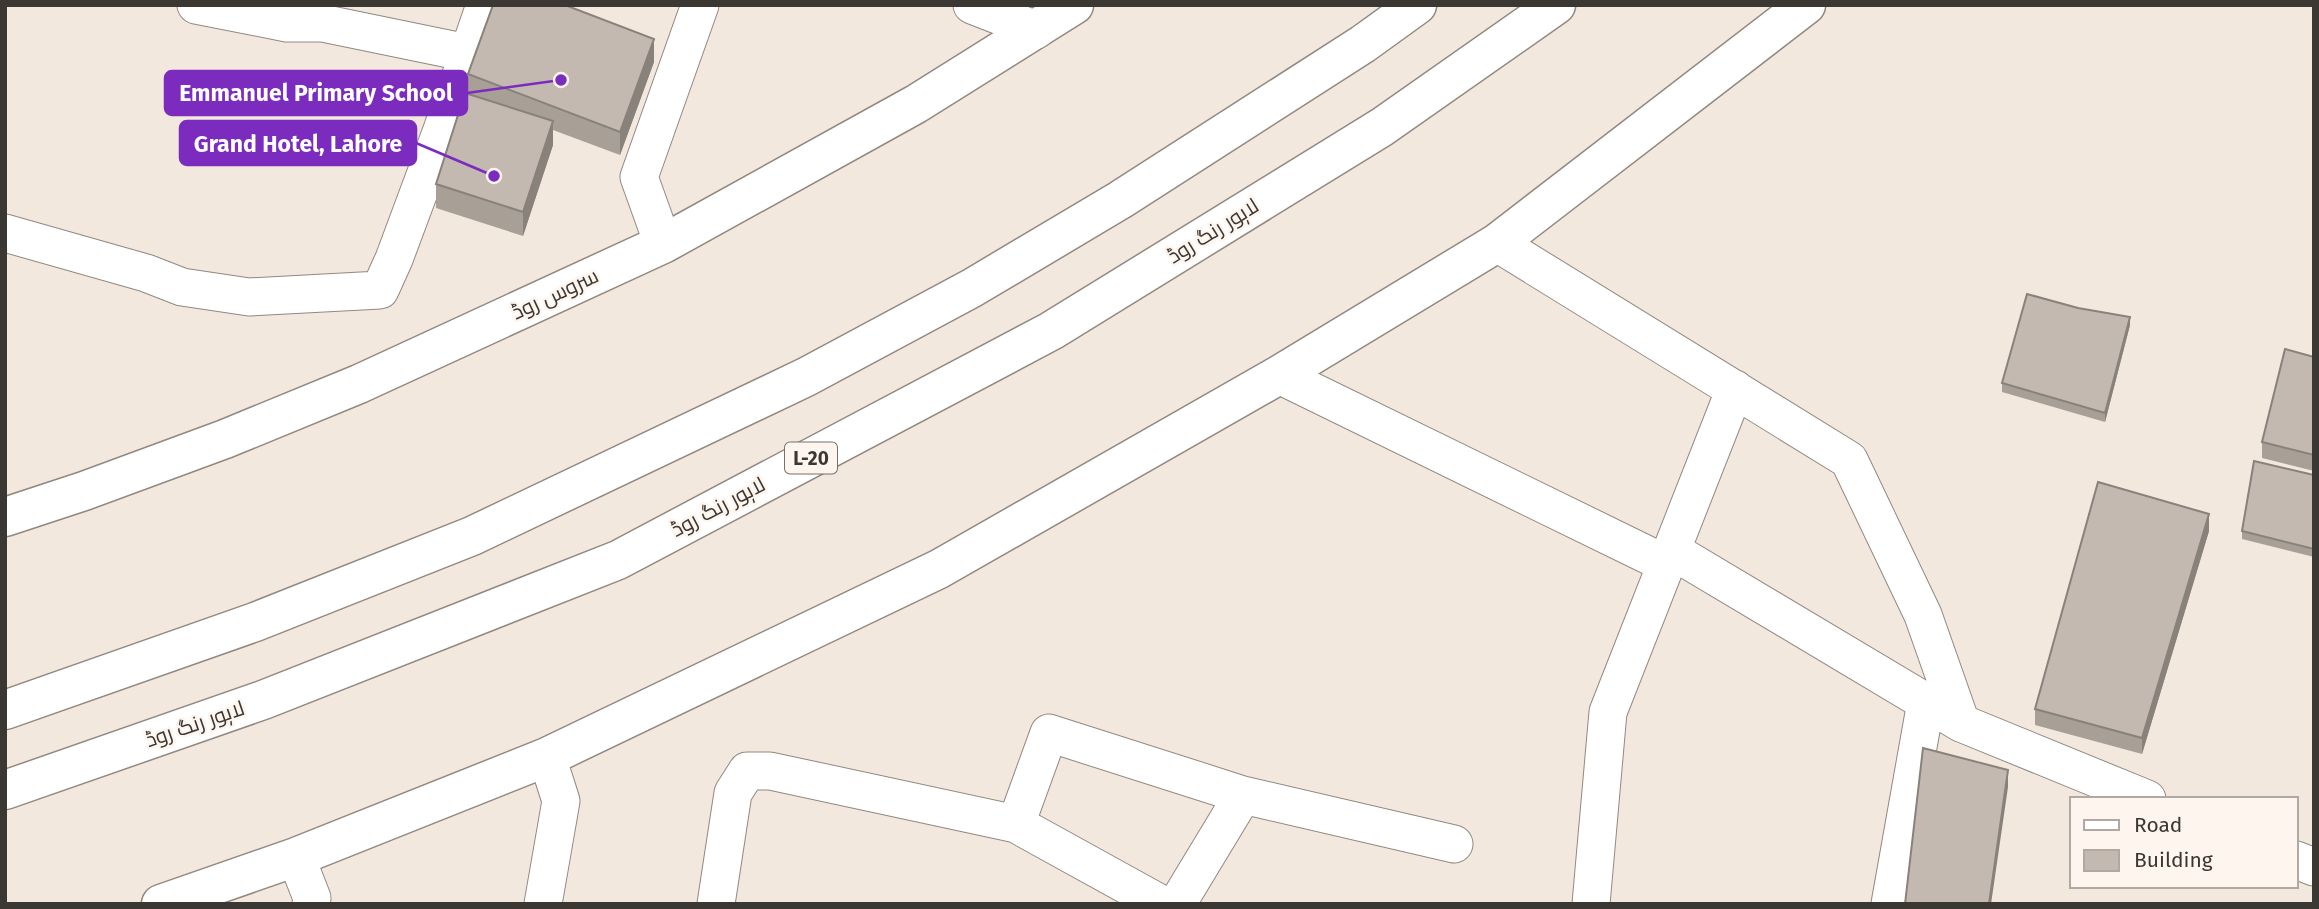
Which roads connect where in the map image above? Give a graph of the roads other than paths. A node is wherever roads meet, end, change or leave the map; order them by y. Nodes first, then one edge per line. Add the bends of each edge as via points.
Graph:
1 (196, 5) edge
2 (485, 5) edge
3 (700, 5) edge
4 (972, 5) edge
5 (1074, 5) edge
6 (1417, 5) edge
7 (1556, 5) edge
8 (1806, 5) edge
9 (1036, 30) junction
10 (468, 53) junction
11 (5, 233) edge
12 (1497, 243) junction
13 (663, 244) junction
14 (1279, 375) junction
15 (1735, 389) junction
16 (5, 517) edge
17 (1669, 557) junction
18 (1926, 702) junction
19 (5, 710) edge
20 (1961, 723) junction
21 (547, 757) junction
22 (5, 790) edge
23 (1243, 795) junction
24 (2142, 797) edge
25 (1016, 824) junction
26 (1454, 844) dead end
27 (296, 857) junction
28 (162, 904) edge
29 (311, 904) edge
30 (543, 904) edge
31 (716, 904) edge
32 (1161, 904) edge
33 (1178, 904) edge
34 (1591, 904) edge
35 (1890, 904) edge

1 - 10 street via 287,23 322,23
2 - 10 street
3 - 13 street via 639,177
4 - 9 street
5 - 9 main road, سروس روڈ
6 - 19 main road via 1120,200 972,288 806,377 472,536 255,622
7 - 22 main road, لاہور رنگ روڈ / L-20 via 1382,127 1051,331 618,560 263,700
8 - 12 main road
9 - 13 main road, سروس روڈ via 916,104
10 - 11 street via 380,290 249,297 182,287
12 - 14 main road
12 - 15 street
13 - 16 main road, سروس روڈ via 359,384 225,439
14 - 17 street
14 - 21 main road via 939,569
15 - 17 street
15 - 20 street via 1849,460 1923,615
17 - 18 street
17 - 34 street via 1608,712
18 - 20 street
18 - 35 street
20 - 24 street
21 - 27 main road
21 - 30 street via 561,801
23 - 25 street via 1049,733
23 - 26 street
23 - 33 street
25 - 31 street via 770,771 747,771 733,793
25 - 32 street
27 - 28 main road
27 - 29 street

